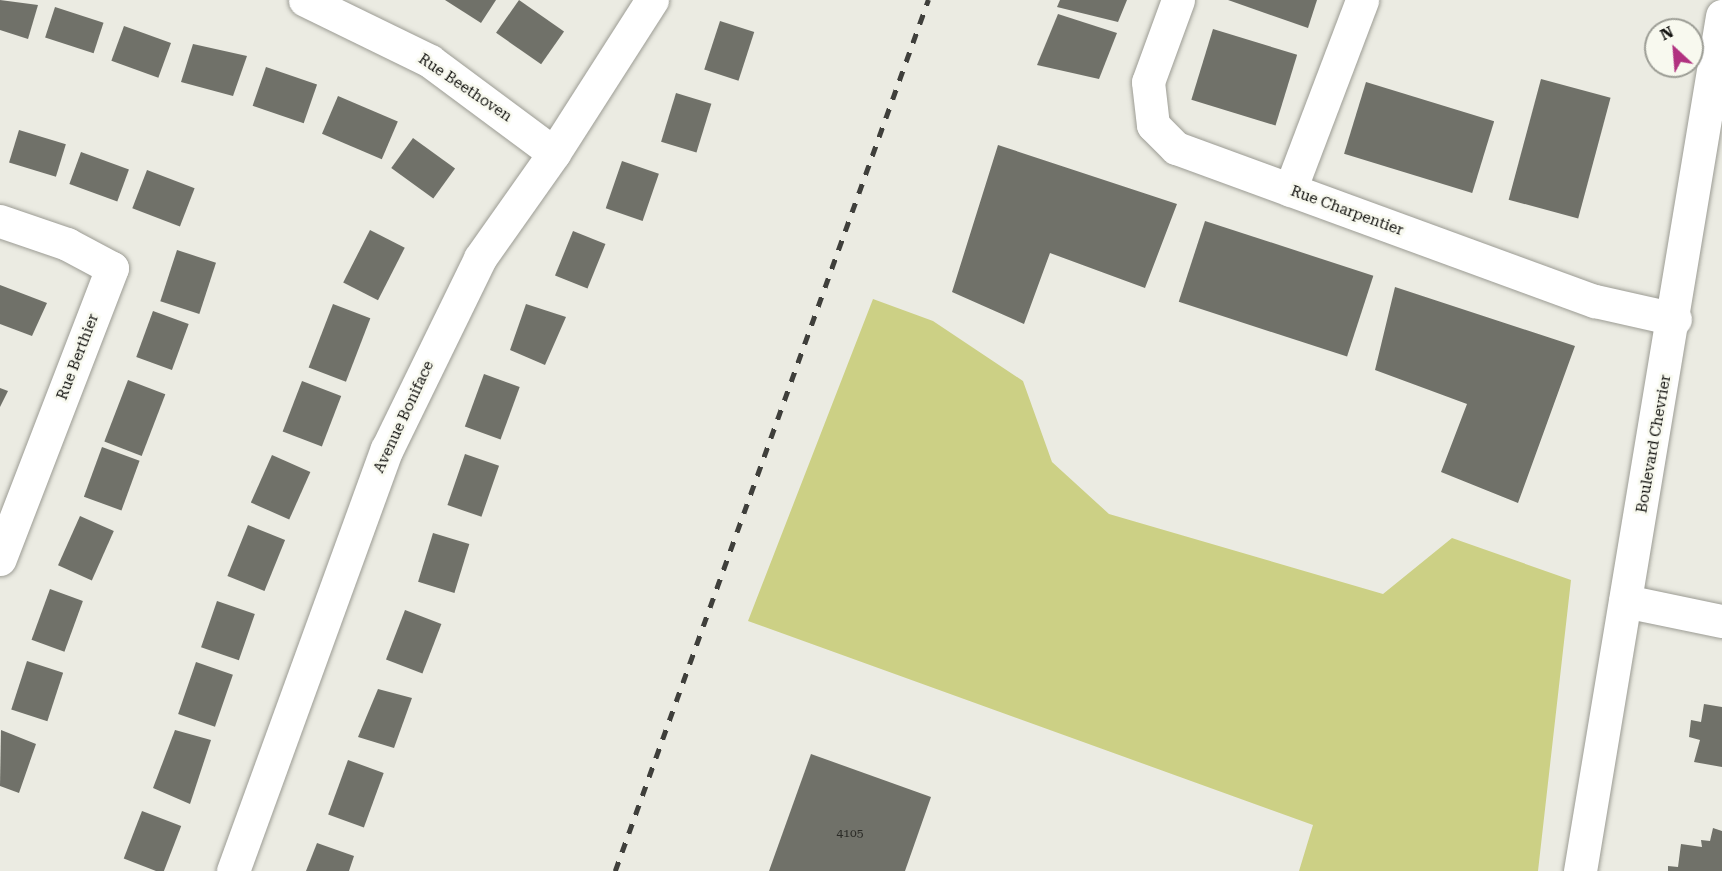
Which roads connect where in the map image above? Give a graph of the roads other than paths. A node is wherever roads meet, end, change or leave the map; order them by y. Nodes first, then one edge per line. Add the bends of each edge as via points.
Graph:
1 (305, 0) edge
2 (652, 0) edge
3 (1178, 0) edge
4 (1362, 0) edge
5 (1722, 16) edge
6 (554, 153) junction
7 (1290, 190) junction
8 (0, 221) edge
9 (1675, 319) junction
10 (0, 559) edge
11 (1625, 601) junction
12 (1722, 621) edge
13 (233, 871) edge
14 (1580, 871) edge

1 - 6 street, Rue Beethoven via 430,61
2 - 6 street, Avenue Boniface
3 - 7 street, Rue Charpentier via 1148,82 1153,125 1176,148
4 - 7 street
5 - 9 street, Boulevard Chevrier
6 - 13 street, Avenue Boniface via 480,258 387,449
7 - 9 street, Rue Charpentier via 1595,301
8 - 10 street, Rue Berthier via 67,244 112,268
9 - 11 street, Boulevard Chevrier
11 - 12 street
11 - 14 street, Boulevard Chevrier

